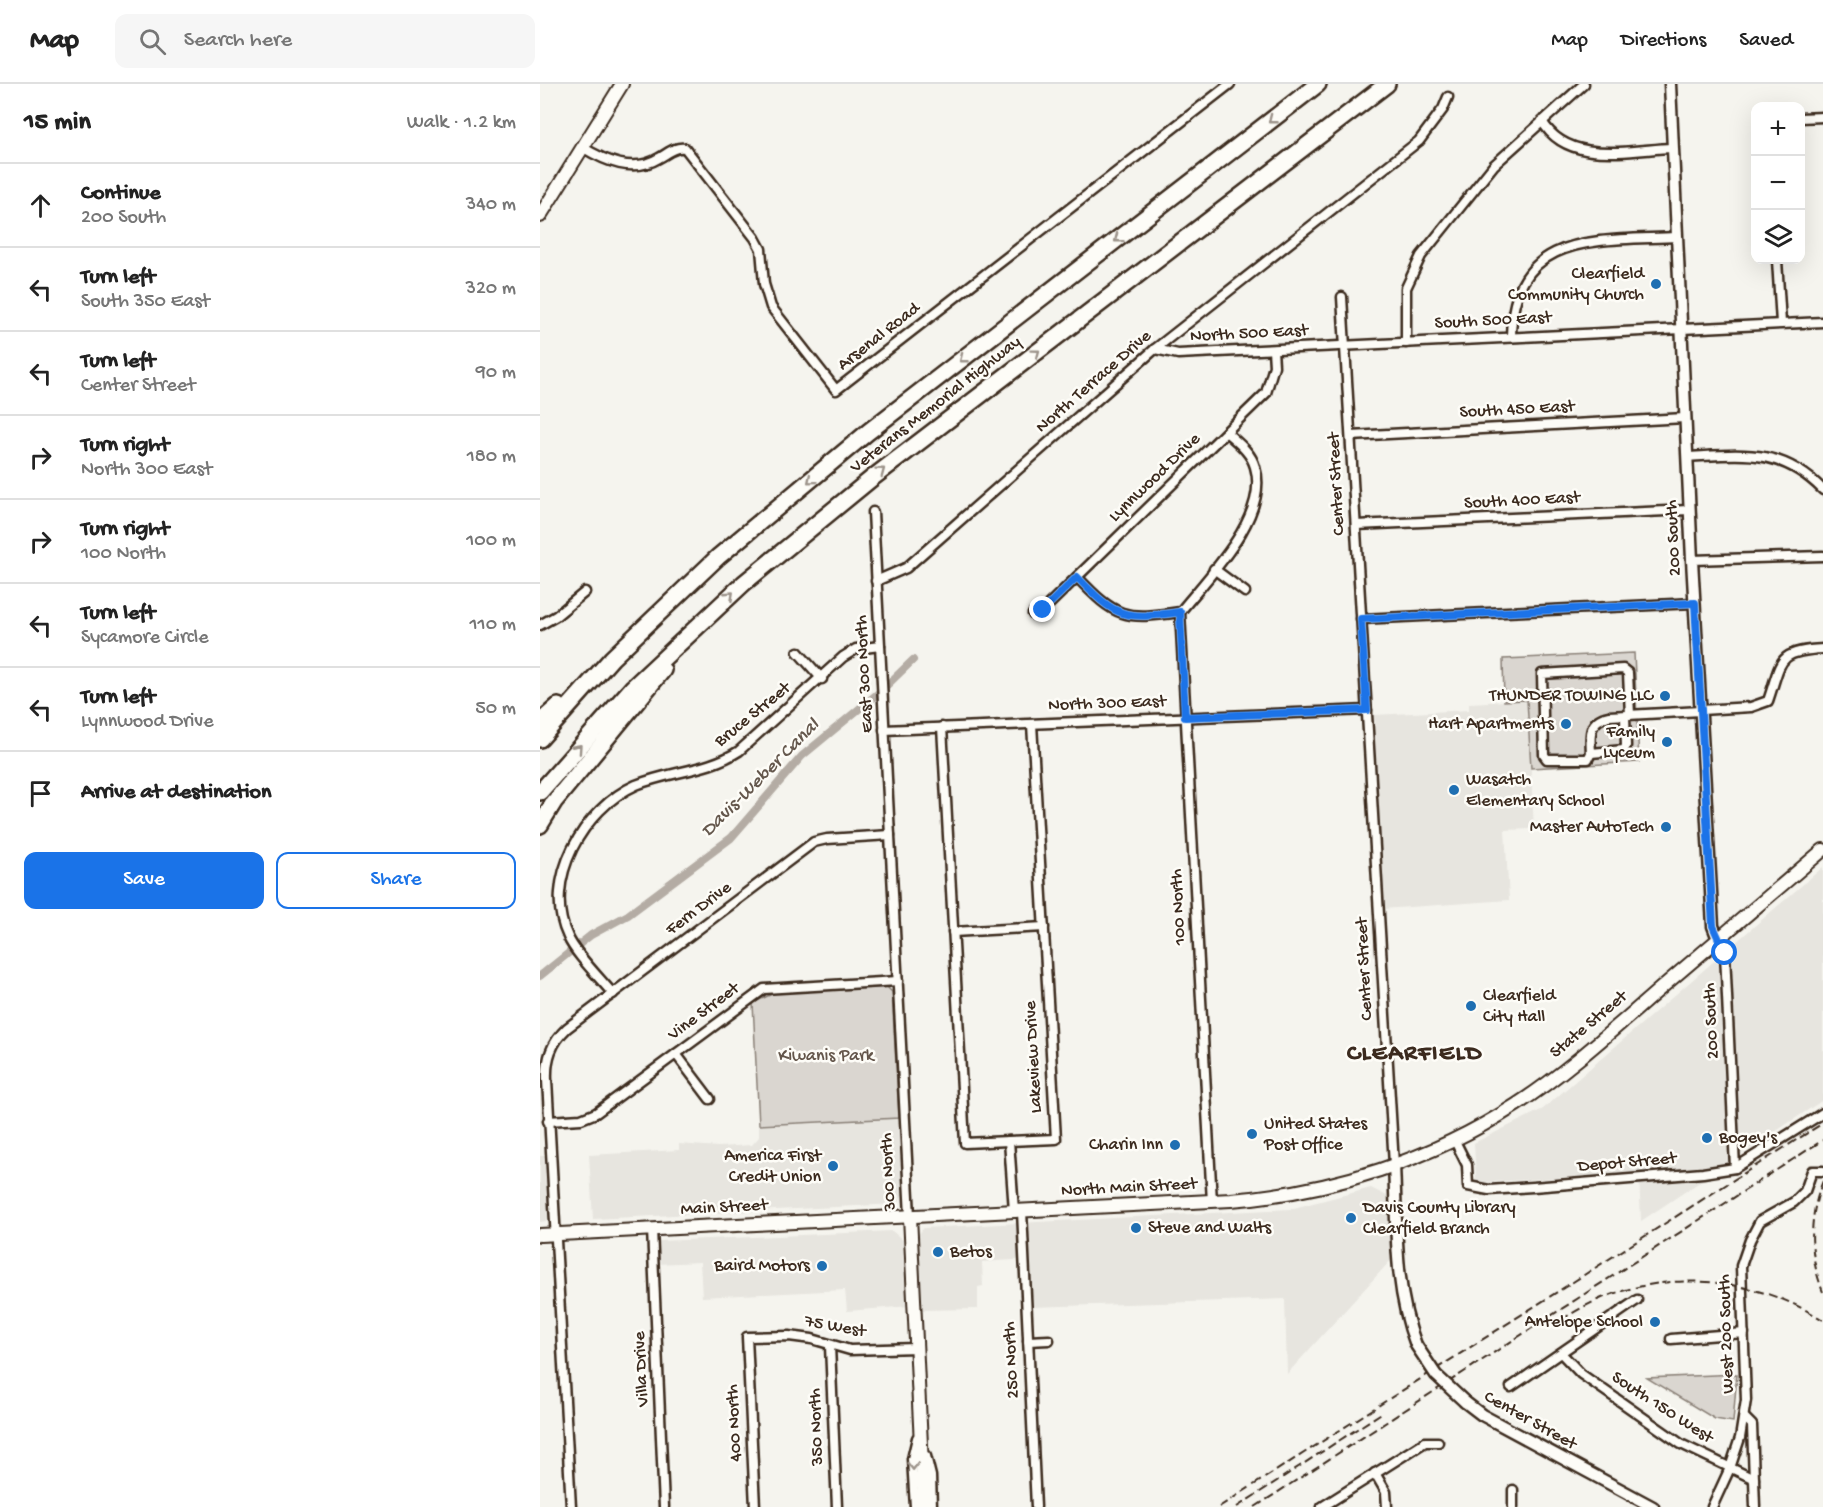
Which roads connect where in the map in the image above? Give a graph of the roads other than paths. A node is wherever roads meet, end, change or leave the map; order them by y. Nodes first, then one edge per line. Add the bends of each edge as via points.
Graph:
1 (622, 84) edge
2 (1230, 84) edge
3 (1318, 84) edge
4 (1387, 84) edge
5 (1584, 84) edge
6 (1670, 84) edge
7 (1448, 98) dead end
8 (1823, 117) edge
9 (1805, 118) edge
10 (1542, 122) junction
11 (582, 147) junction
12 (1671, 148) junction
13 (540, 216) edge
14 (1676, 237) junction
15 (1777, 264) edge
16 (1342, 297) dead end
17 (1823, 322) edge
18 (1781, 324) junction
19 (1680, 327) junction
20 (1511, 336) junction
21 (1406, 343) junction
22 (1345, 346) junction
23 (1155, 350) junction
24 (1273, 350) junction
25 (1685, 418) junction
26 (1226, 432) junction
27 (1351, 435) junction
28 (1687, 457) junction
29 (1823, 490) edge
30 (1689, 510) junction
31 (873, 512) dead end
32 (1356, 525) junction
33 (1823, 556) edge
34 (1692, 560) junction
35 (1214, 569) junction
36 (1077, 577) junction
37 (876, 581) junction
38 (585, 592) dead end
39 (1245, 592) dead end
40 (1695, 603) junction
41 (1180, 612) junction
42 (1033, 614) dead end
43 (705, 619) junction
44 (1361, 619) junction
45 (540, 625) edge
46 (880, 646) junction
47 (1823, 649) edge
48 (798, 652) dead end
49 (612, 658) junction
50 (822, 679) junction
51 (1367, 710) junction
52 (1701, 711) junction
53 (1628, 715) junction
54 (1185, 717) junction
55 (540, 722) edge
56 (1032, 724) junction
57 (942, 728) junction
58 (884, 730) junction
59 (540, 739) edge
60 (1591, 753) junction
61 (540, 792) edge
62 (540, 825) edge
63 (890, 835) junction
64 (1823, 850) edge
65 (1044, 927) junction
66 (953, 932) junction
67 (1718, 939) junction
68 (898, 981) junction
69 (613, 994) junction
70 (676, 1054) junction
71 (710, 1100) dead end
72 (1823, 1113) edge
73 (549, 1121) junction
74 (1454, 1139) junction
75 (1009, 1141) junction
76 (1394, 1165) junction
77 (1735, 1168) junction
78 (1823, 1171) edge
79 (1349, 1180) joint
80 (1212, 1202) junction
81 (1018, 1211) junction
82 (910, 1216) junction
83 (652, 1229) junction
84 (556, 1234) junction
85 (540, 1235) edge
86 (1637, 1300) dead end
87 (1744, 1333) junction
88 (747, 1337) joint
89 (1671, 1339) dead end
90 (1049, 1340) dead end
91 (1028, 1341) junction
92 (830, 1346) junction
93 (916, 1348) junction
94 (1561, 1353) junction
95 (1511, 1387) dead end
96 (1744, 1417) junction
97 (920, 1426) junction
98 (1438, 1442) dead end
99 (1730, 1468) junction
100 (1375, 1473) junction
101 (1754, 1479) junction
102 (1512, 1490) dead end
103 (571, 1507) edge
104 (664, 1507) edge
105 (755, 1507) edge
106 (837, 1507) edge
107 (915, 1507) edge
108 (924, 1507) edge
109 (932, 1507) edge
110 (1036, 1507) edge
111 (1322, 1507) edge
112 (1387, 1507) edge
113 (1513, 1507) edge
114 (1653, 1507) edge
115 (1712, 1507) edge
116 (1755, 1507) edge

1 - 11 main road
2 - 11 street, Arsenal Road via 836,390 771,307 761,249 685,148 676,148 638,165 609,162
3 -> 49 highway, Veterans Memorial Highway via 868,432 718,557
43 -> 4 highway, Veterans Memorial Highway via 744,582 871,479
5 - 10 street
6 - 12 street, 200 South
7 - 23 street, North Terrace Drive via 1419,141
8 - 9 street
10 - 12 street via 1560,142 1574,149
10 - 21 street via 1494,165 1421,256 1406,288
11 - 13 main road
12 - 14 street, 200 South
14 - 19 street, 200 South
14 - 20 street via 1582,241 1558,250 1531,272 1516,296
15 - 18 street
16 - 22 street, Center Street
17 - 18 street, South 500 East
18 - 19 street, South 500 East
19 - 20 street, South 500 East
19 - 25 street, 200 South
20 - 21 street, South 500 East
21 - 22 street, South 500 East
22 - 24 street, North 500 East
22 - 27 street, Center Street
23 - 24 street, North 500 East via 1178,354
23 - 37 street, North Terrace Drive via 906,568
24 - 26 street, Lynnwood Drive via 1274,366 1266,393
25 - 27 street, South 450 East
25 - 28 street, 200 South
26 - 35 street via 1248,452 1256,468 1257,494 1252,515
26 - 36 street, Lynnwood Drive
27 - 32 street, Center Street
28 - 29 street via 1753,454 1784,461 1808,475
28 - 30 street, 200 South
30 - 32 street, South 400 East
30 - 34 street, 200 South
31 - 37 street, East 300 North
32 - 44 street, Center Street
33 - 34 street
34 - 40 street, 200 South
35 - 39 street
35 - 41 street
36 - 41 street via 1103,604 1121,615
36 - 42 street, Lynnwood Drive via 1043,610
37 - 46 street, East 300 North
38 - 45 street
40 - 44 street
40 - 52 street, 200 South
41 - 54 street, 100 North
61 -> 43 highway, Veterans Memorial Highway via 633,687
43 - 62 highway via 554,802
44 - 51 street, Center Street
46 - 50 street, Bruce Street via 856,649
46 - 58 street, East 300 North
47 - 52 street via 1797,650 1781,660 1768,700 1751,707
48 - 50 street
49 - 55 highway
49 - 59 highway, Veterans Memorial Highway
50 - 69 street, Bruce Street via 724,761 634,786 610,801 582,831 565,870 562,916 571,942
51 - 54 street, North 300 East
51 - 76 street, Center Street
52 - 53 street
52 - 67 street, 200 South via 1713,926
53 - 60 street via 1603,717 1593,724
53 - 60 street via 1624,750
53 - 60 street via 1628,673 1623,669 1542,674 1544,755 1551,761 1588,759
54 - 56 street, North 300 East
54 - 80 street, 100 North
56 - 57 street, North 300 East
56 - 65 street, Lakeview Drive
57 - 58 street, North 300 East
57 - 66 street, Lakeview Drive
58 - 63 street, East 300 North
63 - 68 street, 300 North
63 - 69 street, Fern Drive via 827,838 814,843
64 - 67 main road, State Street
65 - 66 street
65 - 75 street, Lakeview Drive via 1056,1139
66 - 75 street, Lakeview Drive via 965,1143
67 - 74 main road, State Street via 1548,1082
67 - 77 street, 200 South via 1725,953
68 - 70 street, Vine Street via 764,989
68 - 82 street, 300 North
69 - 73 street, Fern Drive via 561,1034 549,1053
70 - 71 street
70 - 73 street, Vine Street via 592,1116
72 - 77 street, Depot Street
73 - 84 street
74 - 76 main road, State Street
74 - 77 street, Depot Street via 1467,1165 1468,1186 1489,1190
75 - 81 street
76 - 79 main road, State Street
76 - 114 street, Center Street, bridge via 1400,1283 1408,1324 1416,1345 1436,1375 1482,1415
78 - 87 street, West 200 South via 1812,1172 1805,1191 1761,1221 1750,1240 1741,1266
79 - 80 main road, North Main Street via 1284,1195
80 - 81 main road, North Main Street
81 - 82 main road, North Main Street
81 - 91 street, 250 North
82 - 83 main road, Main Street
82 - 93 main road, 300 North
83 - 84 main road, Main Street
83 - 104 street, Villa Drive
84 - 85 main road, Main Street
84 - 103 street
86 - 94 street
87 - 89 street
87 - 96 street, West 200 South
88 - 92 street, 75 West via 789,1336
88 - 105 street, 400 North
90 - 91 street
91 - 110 street, 250 North
92 - 93 street, 75 West via 868,1351
92 - 106 street, 350 North
93 - 97 main road, 300 North
94 - 95 street
94 - 99 street, South 150 West via 1581,1374 1681,1444
96 - 99 street, West 200 South
96 - 101 street, West 200 South via 1752,1425
97 -> 107 street via 912,1459
97 - 108 main road, 300 North
97 - 109 street via 931,1476
98 - 100 street via 1425,1442
99 - 101 street, South 150 West
99 - 115 street, West 200 South
100 - 111 street
100 - 112 street via 1386,1492
101 - 116 street, West 200 South
102 - 113 street

